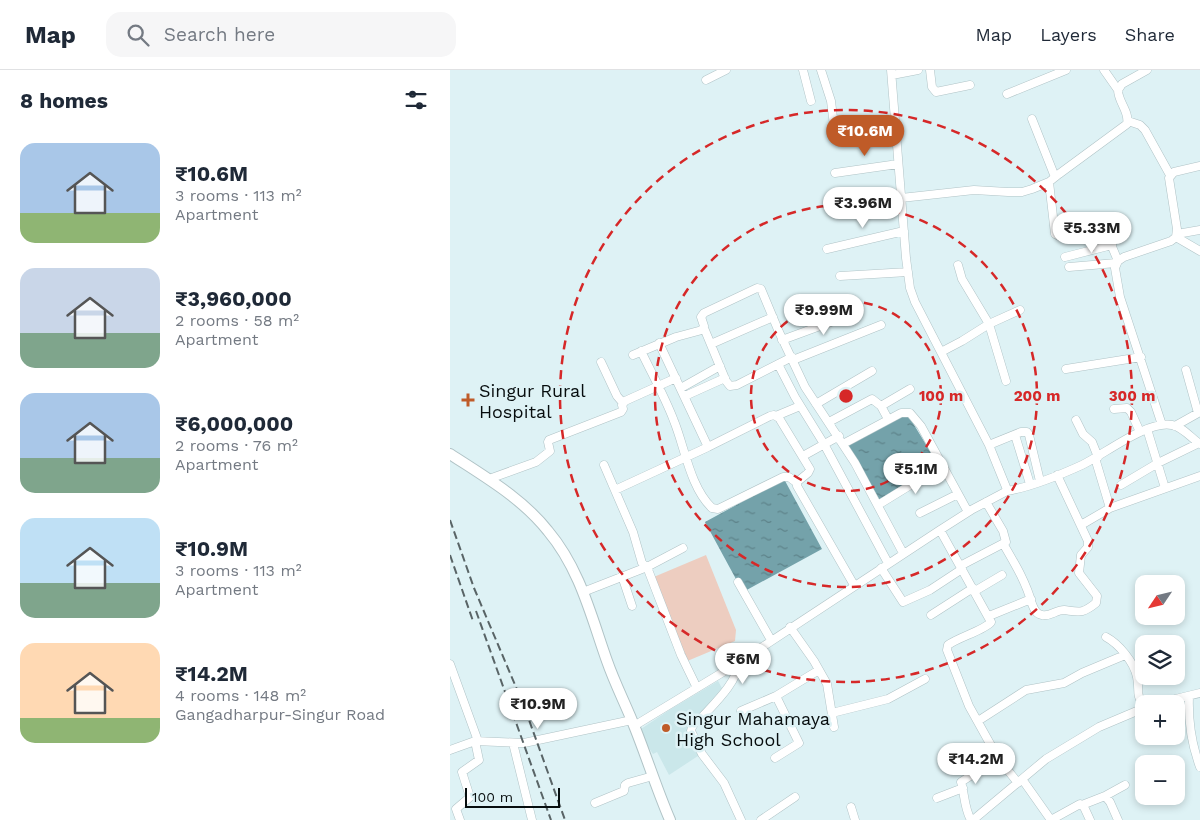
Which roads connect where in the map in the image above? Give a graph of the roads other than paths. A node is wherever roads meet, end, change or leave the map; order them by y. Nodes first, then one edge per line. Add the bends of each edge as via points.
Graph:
1 (726, 70) edge
2 (803, 70) edge
3 (821, 70) edge
4 (918, 70) edge
5 (930, 70) edge
6 (1066, 70) edge
7 (1104, 70) edge
8 (1147, 70) edge
9 (891, 72) edge
10 (706, 80) dead end
11 (970, 86) dead end
12 (1118, 90) junction
13 (1007, 94) dead end
14 (811, 101) dead end
15 (1032, 119) dead end
16 (1128, 121) junction
17 (896, 130) junction
18 (898, 164) junction
19 (1200, 166) edge
20 (835, 173) dead end
21 (1170, 175) junction
22 (1052, 179) junction
23 (901, 198) junction
24 (1200, 230) edge
25 (904, 231) junction
26 (1176, 236) junction
27 (1112, 245) junction
28 (827, 249) dead end
29 (1200, 251) edge
30 (1065, 257) dead end
31 (1117, 262) junction
32 (958, 265) dead end
33 (1069, 267) dead end
34 (908, 272) junction
35 (840, 276) dead end
36 (1020, 310) dead end
37 (858, 312) dead end
38 (773, 317) junction
39 (989, 324) junction
40 (881, 325) dead end
41 (704, 328) junction
42 (782, 340) junction
43 (659, 343) junction
44 (711, 344) junction
45 (941, 352) junction
46 (1141, 357) junction
47 (793, 359) junction
48 (601, 362) dead end
49 (778, 364) junction
50 (720, 366) junction
51 (1066, 369) dead end
52 (1186, 370) dead end
53 (872, 371) dead end
54 (676, 378) junction
55 (724, 378) junction
56 (1006, 381) dead end
57 (658, 386) junction
58 (681, 388) junction
59 (910, 390) dead end
60 (685, 396) junction
61 (623, 403) junction
62 (816, 404) junction
63 (800, 406) junction
64 (881, 406) junction
65 (1114, 409) dead end
66 (1199, 412) edge
67 (776, 416) junction
68 (888, 419) junction
69 (1076, 420) dead end
70 (828, 422) junction
71 (1162, 425) junction
72 (1176, 426) junction
73 (1144, 431) junction
74 (1015, 435) junction
75 (839, 436) junction
76 (824, 444) junction
77 (843, 444) junction
78 (1199, 444) edge
79 (989, 446) junction
80 (708, 447) junction
81 (450, 454) edge
82 (803, 456) junction
83 (685, 458) junction
84 (1096, 458) junction
85 (1158, 463) junction
86 (604, 465) dead end
87 (943, 466) junction
88 (1057, 475) junction
89 (1200, 477) edge
90 (489, 479) junction
91 (1040, 481) junction
92 (796, 483) junction
93 (1030, 484) junction
94 (1121, 485) dead end
95 (1165, 488) junction
96 (615, 490) junction
97 (1007, 491) junction
98 (958, 494) junction
99 (986, 502) junction
100 (878, 505) junction
101 (1110, 508) junction
102 (968, 512) junction
103 (920, 513) dead end
104 (1081, 525) junction
105 (940, 530) junction
106 (1004, 545) junction
107 (683, 548) dead end
108 (903, 553) junction
109 (888, 563) junction
110 (648, 567) junction
111 (881, 568) junction
112 (961, 568) junction
113 (1002, 575) dead end
114 (622, 576) junction
115 (738, 582) dead end
116 (854, 585) junction
117 (974, 590) junction
118 (583, 592) junction
119 (1031, 599) junction
120 (632, 606) dead end
121 (931, 615) dead end
122 (989, 616) junction
123 (790, 627) junction
124 (1106, 637) dead end
125 (771, 640) junction
126 (1125, 655) junction
127 (738, 663) junction
128 (450, 664) edge
129 (819, 670) junction
130 (925, 679) dead end
131 (697, 688) junction
132 (1200, 693) edge
133 (1138, 695) edge
134 (776, 696) junction
135 (1189, 696) junction
136 (1185, 697) edge
137 (1135, 711) edge
138 (741, 712) dead end
139 (832, 712) junction
140 (978, 720) junction
141 (633, 723) junction
142 (834, 727) dead end
143 (476, 741) junction
144 (513, 743) junction
145 (450, 750) edge
146 (775, 758) dead end
147 (998, 758) junction
148 (1200, 767) edge
149 (653, 776) junction
150 (1020, 781) junction
151 (1125, 785) dead end
152 (963, 788) junction
153 (1105, 796) junction
154 (796, 797) dead end
155 (937, 798) dead end
156 (595, 803) dead end
157 (1082, 805) junction
158 (851, 807) dead end
159 (460, 820) edge
160 (532, 820) edge
161 (670, 820) edge
162 (741, 820) edge
163 (761, 820) edge
164 (855, 820) edge
165 (972, 820) edge
166 (1051, 820) edge
167 (1090, 820) edge
168 (1118, 820) edge

1 - 10 street
2 - 14 street
3 - 17 street via 831,101 837,137
4 - 9 street
5 - 11 street via 932,87 936,92
6 - 13 street
7 - 12 street
8 - 12 street via 1122,84
9 - 17 street
12 - 16 street
15 - 22 street
16 - 21 street via 1144,130
16 - 22 street
17 - 18 street
18 - 20 street
18 - 23 street
19 - 21 street
21 - 26 street
22 - 23 street via 1022,192 974,190
22 - 27 street via 1057,236 1083,239 1101,232 1106,234
23 - 25 street
24 - 26 street
25 - 28 street
25 - 34 street
26 - 29 street
26 - 31 street
27 - 30 street
27 - 31 street
31 - 33 street
31 - 46 street via 1115,274 1120,297
32 - 39 street via 962,279
34 - 35 street
34 - 45 street via 915,302
36 - 39 street
37 - 42 street
38 - 41 street via 763,293 757,288 704,313 701,317
38 - 42 street
38 - 44 street
39 - 45 street
39 - 56 street
40 - 47 street
41 - 43 street
41 - 44 street
42 - 47 street
43 - 54 street
43 - 57 street via 637,353
44 - 50 street
45 - 79 street
46 - 51 street
46 - 71 street
47 - 49 street
47 - 62 street
48 - 61 street
49 - 55 street via 734,386
49 - 63 street
50 - 55 street
50 - 58 street
52 - 66 street
53 - 62 street
54 - 57 street
54 - 58 street
55 - 60 street
57 - 61 street
57 - 83 street
58 - 60 street
59 - 64 street
60 - 80 street
61 - 90 street via 621,412 549,440 549,452 536,462
62 - 70 street
63 - 67 street
63 - 76 street
64 - 68 street
64 - 70 street via 870,399
65 - 73 street via 1127,408
66 - 72 street
67 - 80 street
67 - 82 street
68 - 77 street
68 - 87 street via 904,412 912,414
69 - 84 street via 1083,434 1092,442
70 - 75 street
71 - 72 street
71 - 73 street
72 - 78 street
73 - 84 street
73 - 85 street
74 - 79 street
74 - 91 street via 1027,432 1029,435
74 - 93 street
75 - 76 street
75 - 77 street
76 - 82 street
76 - 109 street
77 - 100 street
78 - 85 street
79 - 97 street
80 - 83 street
81 - 90 main road
82 - 92 street via 809,472
83 - 92 street via 704,497 715,510 783,477 789,477
83 - 96 street
84 - 88 street
84 - 101 street
85 - 94 street
85 - 95 street
86 - 96 street
87 - 98 street
87 - 100 street
88 - 91 street
88 - 104 street
89 - 95 street
90 - 118 main road via 522,504 549,531 571,564
91 - 93 street
92 - 116 street
93 - 97 street
95 - 101 street
96 - 110 street via 642,563
97 - 99 street
98 - 102 street
98 - 103 street
99 - 102 street
99 - 106 street via 1006,536
100 - 108 street
101 - 104 street
102 - 105 street
104 - 119 street via 1088,545 1082,553 1079,573 1097,596 1096,603 1082,612 1061,610 1044,616 1037,613
105 - 108 street
105 - 112 street
106 - 112 street
106 - 119 street
107 - 110 street
108 - 109 street
109 - 111 street
110 - 114 street
110 - 131 street
111 - 112 street via 903,602 930,590
111 - 116 street
112 - 117 street
113 - 117 street
114 - 118 street
114 - 120 street
115 - 125 street
116 - 123 street
117 - 121 street
117 - 122 street
118 - 141 main road
119 - 122 street
122 - 140 street via 989,625 958,638 946,648 963,694
123 - 125 street
123 - 129 street
124 - 126 street
125 - 127 street
126 - 133 street via 1137,674
126 - 140 street via 1066,682 1026,690
127 - 131 street
127 - 162 street via 732,682 691,729 702,754 724,782
128 - 143 street
129 - 134 street
129 - 139 street via 828,689
130 - 139 street via 888,699
131 - 141 street
132 - 135 street
134 - 138 street
134 - 146 street via 799,743
135 - 136 street
135 - 148 street via 1191,739
137 - 150 street via 1091,732 1046,759
139 - 142 street
140 - 147 street
141 - 144 street
141 - 149 main road
143 - 144 street
143 - 145 street
143 - 159 street via 479,760 462,772 470,797 456,809
144 - 160 street
147 - 150 street
147 - 152 street via 962,781
149 - 156 street via 628,782 624,791
149 - 161 main road
150 - 165 street
150 - 166 street
151 - 153 street
152 - 155 street
152 - 165 street via 966,810
153 - 157 street
153 - 168 street
154 - 163 street
157 - 166 street
157 - 167 street
158 - 164 street

